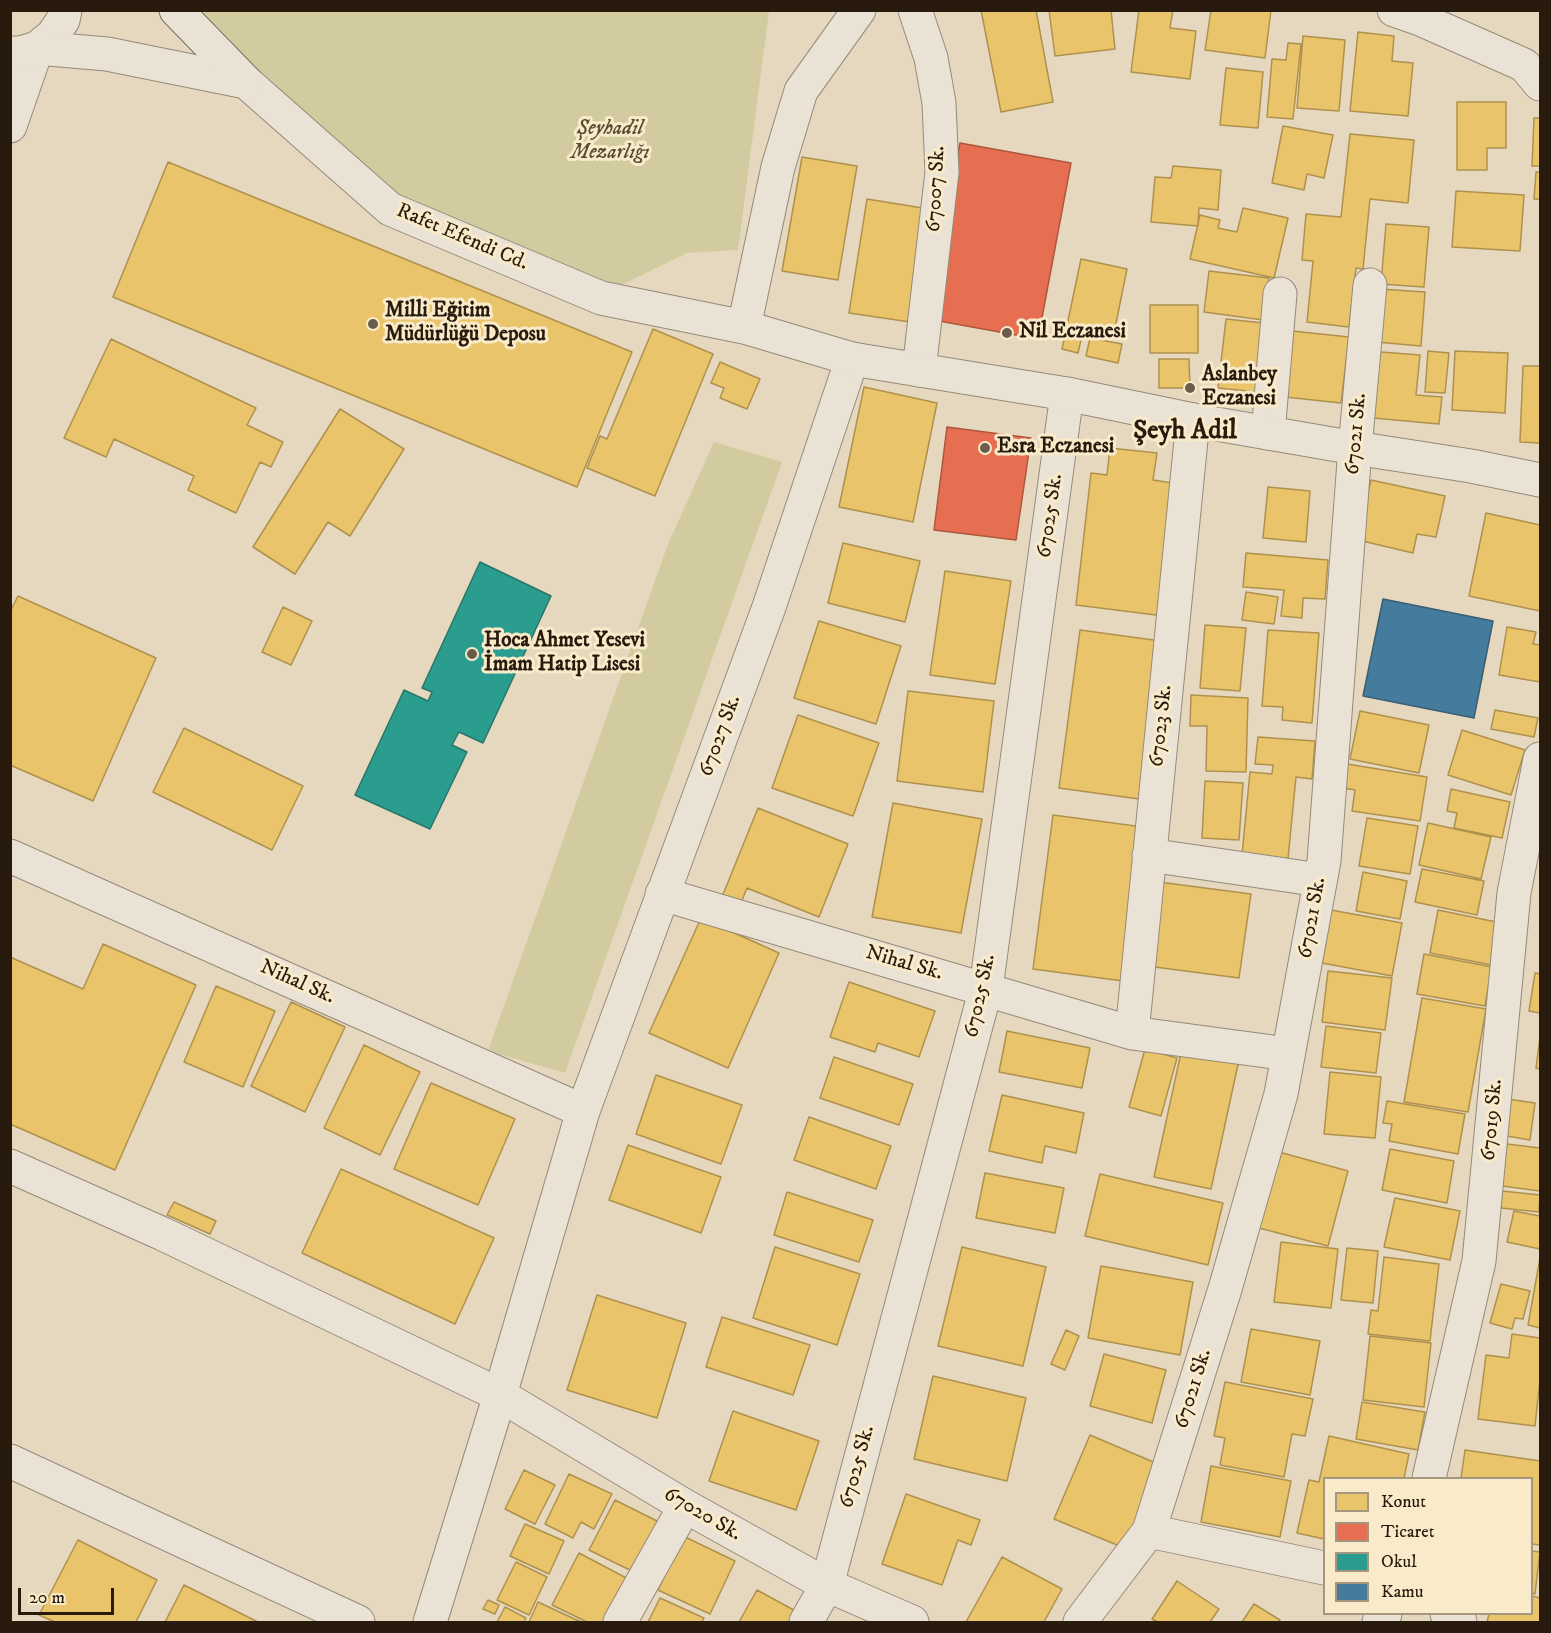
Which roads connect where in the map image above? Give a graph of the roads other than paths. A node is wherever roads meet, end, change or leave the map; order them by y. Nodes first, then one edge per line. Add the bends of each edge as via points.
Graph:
1 (65, 10) edge
2 (176, 10) edge
3 (859, 10) edge
4 (915, 10) edge
5 (1394, 10) edge
6 (24, 50) edge
7 (246, 81) junction
8 (1540, 84) edge
9 (10, 126) edge
10 (1370, 285) dead end
11 (1280, 294) dead end
12 (744, 327) junction
13 (852, 359) junction
14 (919, 369) junction
15 (1068, 394) junction
16 (1193, 420) junction
17 (1268, 433) junction
18 (1355, 448) junction
19 (1540, 480) edge
20 (1540, 759) edge
21 (1149, 855) junction
22 (10, 856) edge
23 (1320, 880) junction
24 (662, 894) junction
25 (1527, 896) edge
26 (986, 988) junction
27 (1132, 1032) junction
28 (1288, 1054) junction
29 (583, 1111) junction
30 (10, 1166) edge
31 (500, 1395) junction
32 (10, 1461) edge
33 (1429, 1477) edge
34 (685, 1506) junction
35 (1149, 1531) junction
36 (1323, 1568) edge
37 (827, 1585) junction
38 (358, 1623) edge
39 (430, 1623) edge
40 (620, 1623) edge
41 (806, 1623) edge
42 (912, 1623) edge
43 (1080, 1623) edge

1 - 6 street via 52,36
2 - 7 street, Rafet Efendi Cd.
3 - 12 street via 801,91 778,167
4 - 14 street, 67007 Sk. via 931,58 939,104 942,172
5 - 8 street via 1524,65
6 - 7 street via 107,54
6 - 9 street
7 - 12 street, Rafet Efendi Cd. via 390,209 601,298
10 - 18 street, 67021 Sk.
11 - 17 street
12 - 13 street, Rafet Efendi Cd.
13 - 14 street, Rafet Efendi Cd.
13 - 24 street, 67027 Sk. via 769,607
14 - 15 street, Rafet Efendi Cd.
15 - 16 street, Rafet Efendi Cd.
15 - 26 street, 67025 Sk.
16 - 17 street, Rafet Efendi Cd.
16 - 21 street, 67023 Sk.
17 - 18 street, Rafet Efendi Cd.
18 - 19 street, Rafet Efendi Cd.
18 - 23 street, 67021 Sk.
20 - 25 street, 67019 Sk.
21 - 23 street
21 - 27 street, 67023 Sk.
22 - 29 street, Nihal Sk.
23 - 28 street, 67021 Sk.
24 - 26 street, Nihal Sk.
24 - 29 street, 67027 Sk.
25 - 33 street, 67019 Sk. via 1479,1261
26 - 27 street, Nihal Sk.
26 - 37 street, 67025 Sk.
27 - 28 street, Nihal Sk.
28 - 35 street, 67021 Sk. via 1281,1094 1225,1289
29 - 31 street, 67027 Sk.
30 - 31 street, 67020 Sk. via 163,1234
31 - 34 street, 67020 Sk.
31 - 39 street, 67027 Sk.
32 - 38 street
34 - 37 street, 67020 Sk.
34 - 40 street
35 - 36 street
35 - 43 street, 67021 Sk.
37 - 41 street, 67025 Sk.
37 - 42 street, 67020 Sk.

